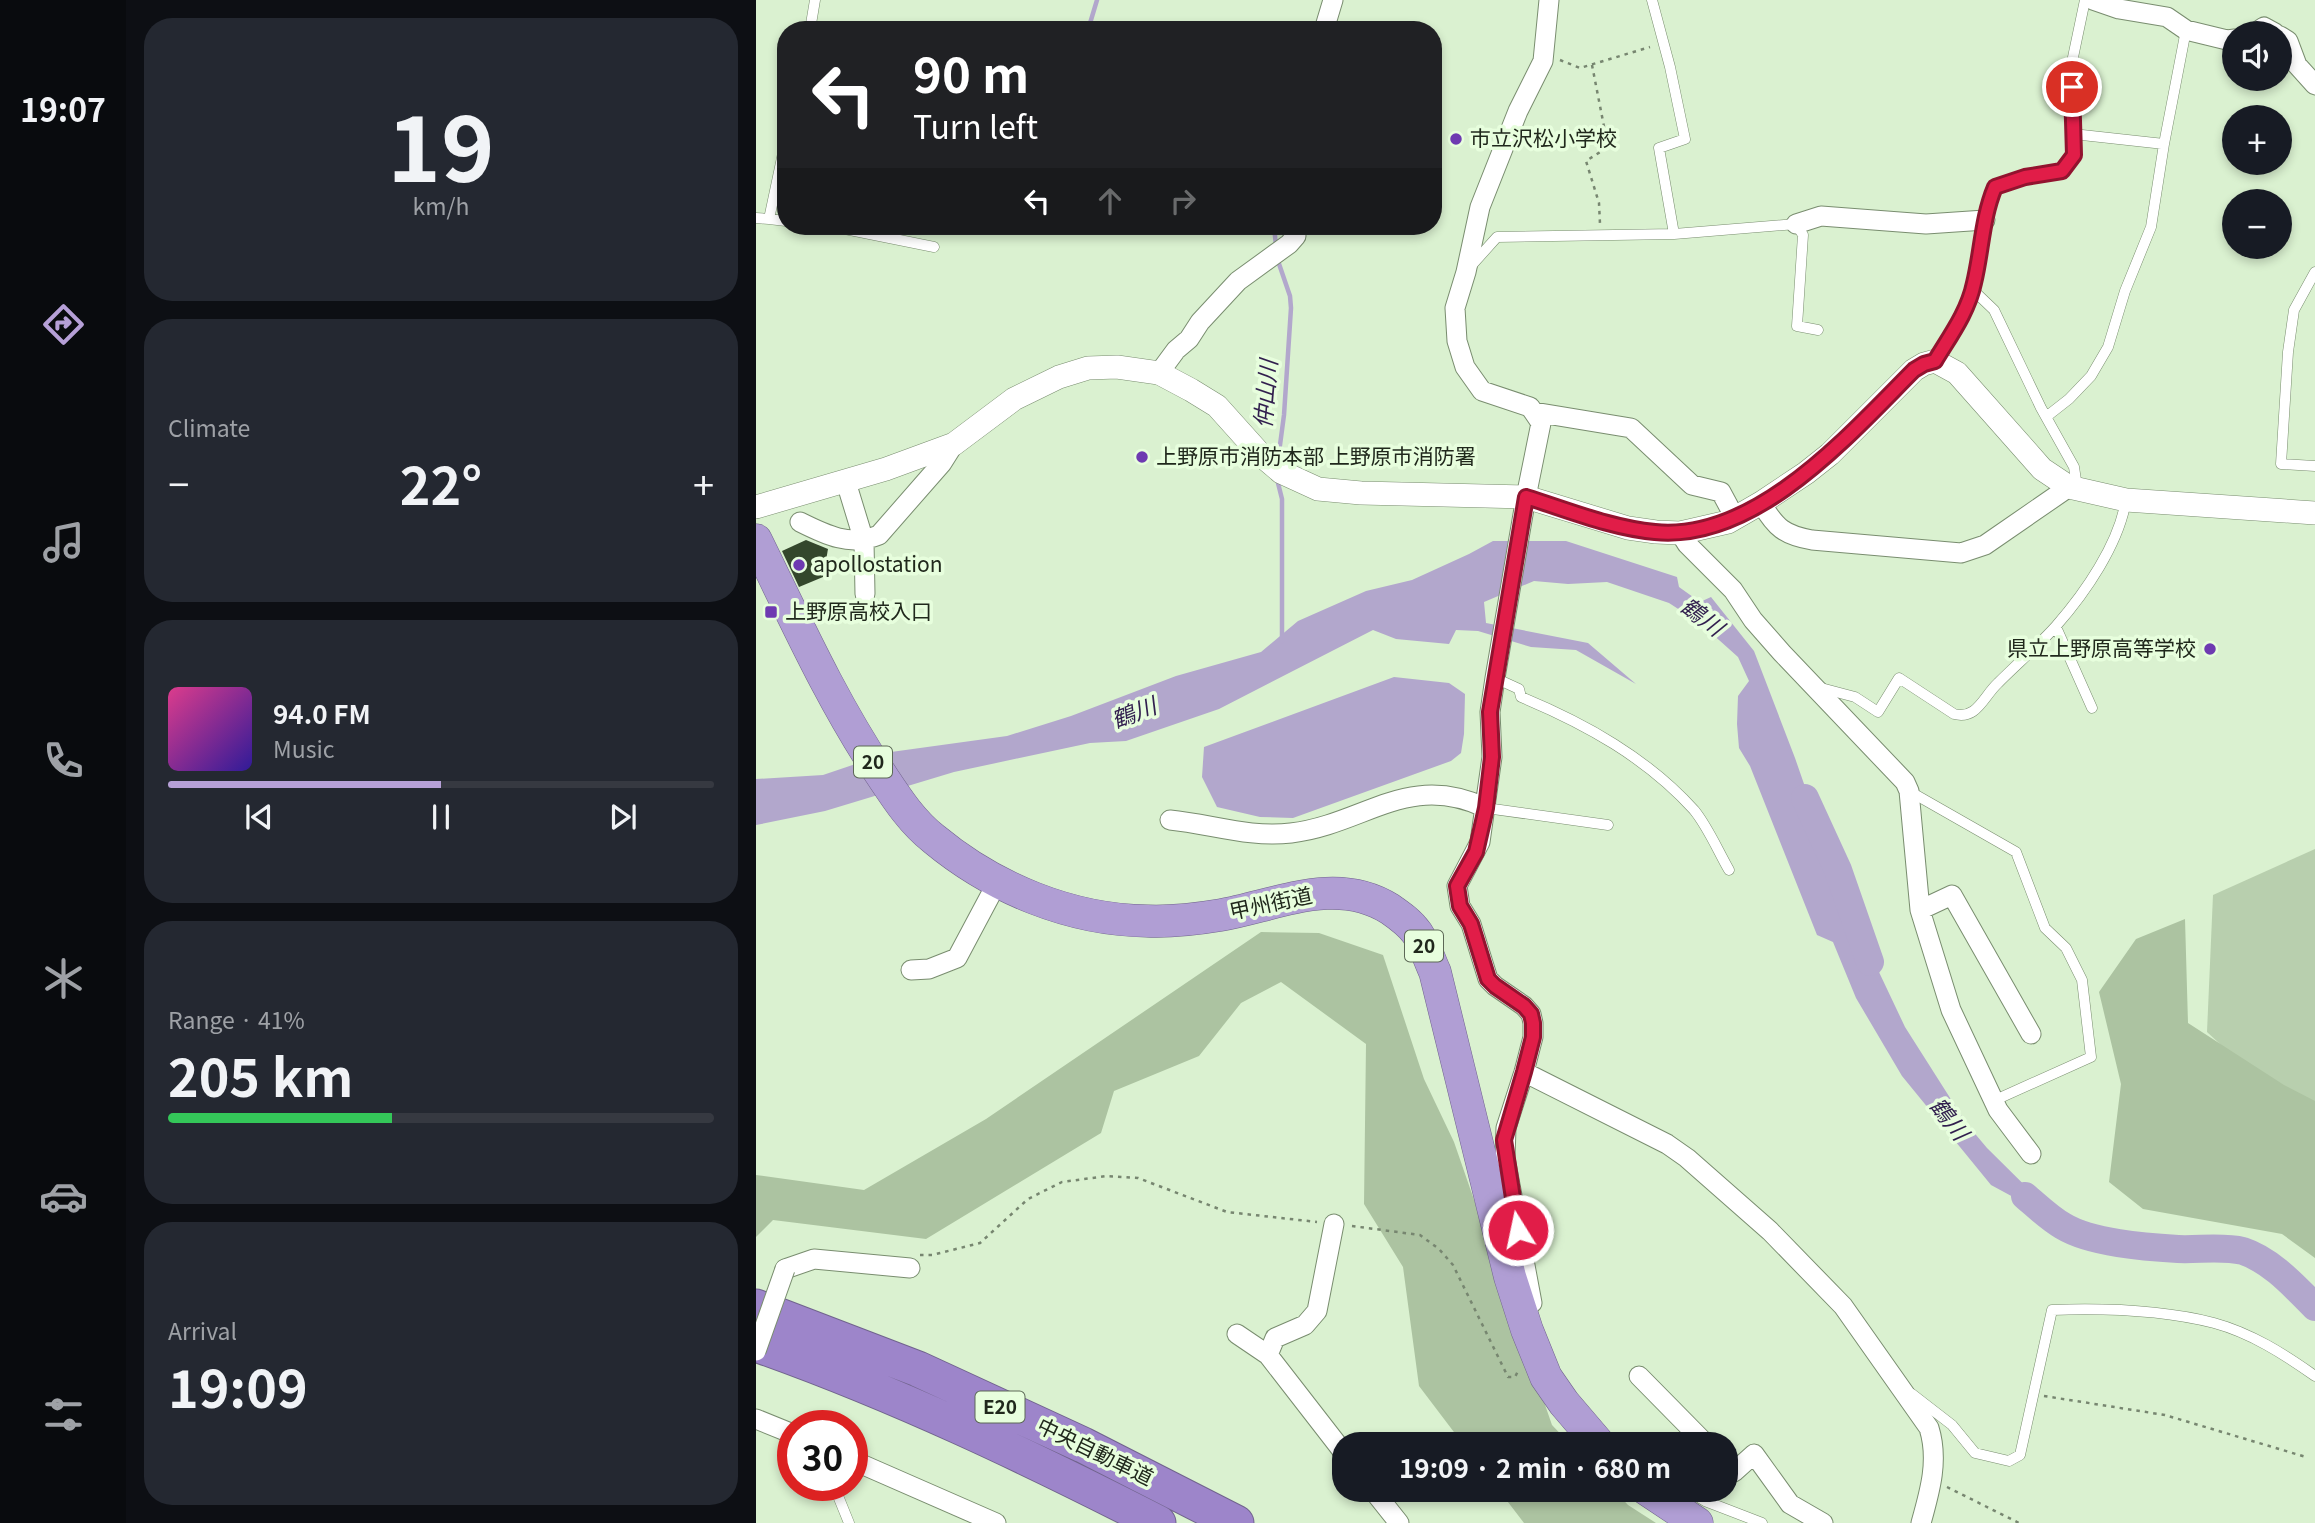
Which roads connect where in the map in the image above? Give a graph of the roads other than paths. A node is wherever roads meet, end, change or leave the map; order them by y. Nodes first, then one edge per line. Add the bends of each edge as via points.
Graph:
1 (816, 0) edge
2 (1333, 0) edge
3 (1549, 0) edge
4 (1652, 0) edge
5 (2085, 0) edge
6 (2093, 0) edge
7 (812, 21) edge
8 (1327, 21) edge
9 (2186, 30) junction
10 (2222, 39) edge
11 (2292, 52) edge
12 (2315, 85) edge
13 (2073, 134) junction
14 (2164, 144) junction
15 (777, 181) edge
16 (756, 218) edge
17 (769, 219) junction
18 (777, 219) edge
19 (1985, 220) junction
20 (1796, 224) junction
21 (1674, 234) junction
22 (875, 235) edge
23 (1292, 235) edge
24 (934, 247) dead end
25 (1466, 272) junction
26 (2315, 272) edge
27 (1972, 289) junction
28 (1818, 330) dead end
29 (1935, 361) junction
30 (1159, 373) junction
31 (1534, 412) junction
32 (2046, 417) junction
33 (954, 444) junction
34 (2315, 467) edge
35 (846, 482) junction
36 (2073, 488) junction
37 (2126, 500) junction
38 (1761, 503) junction
39 (756, 507) edge
40 (1525, 507) junction
41 (2315, 508) edge
42 (2315, 513) edge
43 (1735, 518) junction
44 (2315, 520) edge
45 (800, 522) dead end
46 (1680, 533) junction
47 (756, 540) edge
48 (864, 541) junction
49 (865, 594) dead end
50 (2056, 626) junction
51 (1495, 678) junction
52 (1815, 687) junction
53 (2092, 708) dead end
54 (1909, 791) junction
55 (1486, 808) junction
56 (1170, 820) dead end
57 (1608, 825) dead end
58 (1729, 870) dead end
59 (998, 881) junction
60 (1920, 910) junction
61 (911, 970) dead end
62 (2031, 1034) dead end
63 (1524, 1072) junction
64 (1993, 1101) junction
65 (2031, 1154) dead end
66 (1334, 1224) road end
67 (910, 1261) road end
68 (756, 1307) edge
69 (1527, 1330) junction
70 (1237, 1334) dead end
71 (756, 1344) edge
72 (756, 1351) edge
73 (1268, 1355) junction
74 (1639, 1376) dead end
75 (2315, 1376) edge
76 (1898, 1383) junction
77 (756, 1419) edge
78 (777, 1428) edge
79 (1589, 1432) edge
80 (1694, 1432) edge
81 (1332, 1438) edge
82 (868, 1467) edge
83 (1738, 1468) edge
84 (840, 1501) edge
85 (1382, 1502) edge
86 (1666, 1502) edge
87 (1708, 1502) edge
88 (1798, 1517) edge
89 (849, 1523) edge
90 (996, 1523) edge
91 (1157, 1523) edge
92 (1236, 1523) edge
93 (1399, 1523) edge
94 (1697, 1523) edge
95 (1762, 1523) edge
96 (1823, 1523) edge
97 (1921, 1523) edge

1 - 7 lane
2 - 8 street
3 - 25 street via 1543,61 1480,207
4 - 21 lane via 1685,139 1659,148
5 - 13 lane via 2072,62
6 - 9 street via 2167,17
9 - 10 street
9 - 14 lane
11 - 12 street
13 - 14 lane
13 - 19 lane via 2074,155 2062,171 1995,187
14 - 32 lane via 2151,227 2108,347 2091,376
15 - 17 lane
16 - 17 lane
17 - 18 lane
19 - 20 street via 1926,224 1821,216
19 - 27 lane
20 - 21 lane
20 - 28 lane via 1803,235 1797,326
21 - 25 lane via 1497,237
22 - 24 lane
23 - 30 street via 1238,281
25 - 31 street via 1455,308 1457,341 1465,367 1482,391
26 - 34 lane via 2294,310 2281,464
27 - 29 lane
27 - 32 lane via 1994,310
29 - 36 street via 1957,373 2042,469
29 - 38 street via 1914,370 1830,454
30 - 33 street via 1088,368 1059,377 1014,399
30 - 40 street via 1217,407 1281,472 1318,489
31 - 40 street via 1541,423
31 - 43 street via 1631,428 1692,485 1721,492
32 - 36 lane via 2074,467
33 - 35 street
33 - 48 street via 879,535
35 - 39 street
35 - 48 street
36 - 37 street
36 - 38 street via 1985,545 1961,553 1790,536 1778,528
37 - 42 street
37 - 50 lane via 2120,528
38 - 43 street
40 - 46 street via 1628,528
40 - 51 street
41 - 42 street
42 - 44 street
43 - 46 street
45 - 48 street via 844,540
46 - 52 street
47 - 59 highway, 甲州街道 / 20 via 824,677 895,796 934,839
48 - 49 street
50 - 52 lane via 1973,713 1963,716 1899,678 1878,712 1855,697
50 - 53 lane
51 - 55 street
51 - 58 lane via 1519,689 1521,697 1620,746 1664,780 1696,812
52 - 54 street
54 - 60 street
54 - 64 lane via 2017,852 2045,928 2066,947 2082,980 2091,1058
55 - 56 street via 1465,798 1415,795 1337,822 1275,834 1232,832
55 - 57 lane
55 - 63 street via 1480,842 1457,886 1457,896 1488,979 1531,1014 1533,1037
59 - 61 street via 957,958 929,969
59 - 69 highway, 甲州街道 / 20 via 1054,907 1103,918 1188,920 1342,892 1381,903 1408,922 1435,972
60 - 62 street via 1952,895
60 - 64 street via 1951,1010
63 - 69 street via 1504,1140 1532,1304
63 - 76 street via 1686,1158 1770,1231 1843,1306
64 - 65 street
66 - 73 street via 1317,1311 1305,1325 1275,1338
67 - 72 street, bridge via 814,1259 785,1269
68 - 92 highway, 中央自動車道 / E20 via 918,1369 1083,1445
69 - 79 highway, 甲州街道 / 20 via 1546,1377
70 - 73 street
71 - 91 highway, 中央自動車道 / E20 via 913,1405
73 - 81 street
74 - 80 street
75 - 76 lane via 2288,1356 2215,1324 2108,1308 2052,1310 2020,1455 2009,1461 1975,1453 1952,1425
76 - 97 street via 1929,1428 1934,1444
77 - 78 street
82 - 90 street
83 - 88 street via 1754,1454
84 - 89 lane
85 - 93 street
86 - 94 highway
87 - 95 lane
88 - 96 street

